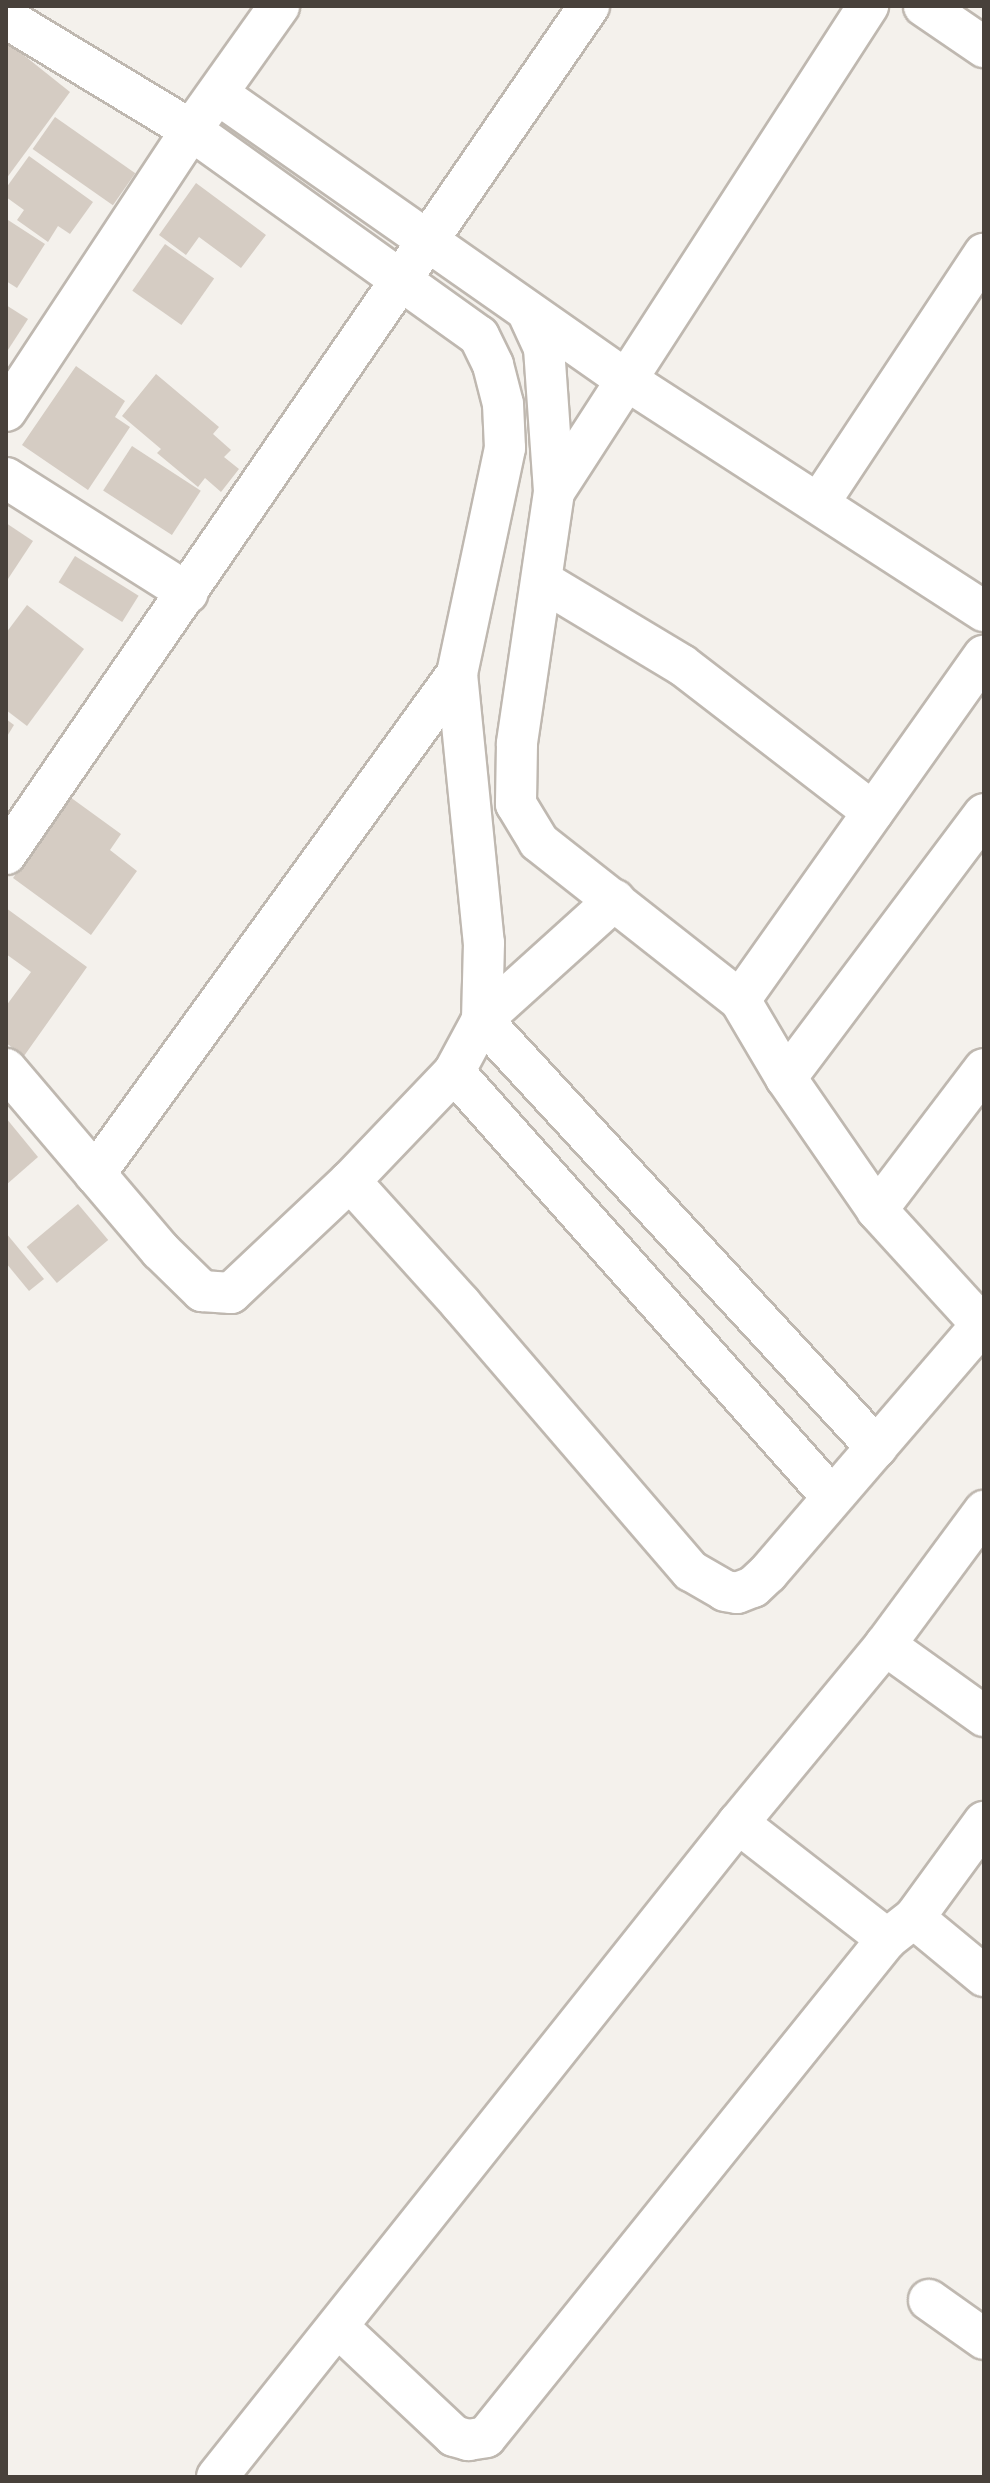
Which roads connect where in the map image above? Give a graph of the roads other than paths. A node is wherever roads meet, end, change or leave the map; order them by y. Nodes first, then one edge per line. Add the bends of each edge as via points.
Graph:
1 (279, 6) edge
2 (589, 6) edge
3 (868, 6) edge
4 (924, 6) edge
5 (6, 18) edge
6 (984, 47) edge
7 (218, 94) junction
8 (191, 130) junction
9 (427, 243) junction
10 (984, 254) edge
11 (402, 280) junction
12 (527, 311) junction
13 (625, 379) junction
14 (6, 411) edge
15 (6, 478) edge
16 (554, 492) junction
17 (819, 503) junction
18 (542, 581) junction
19 (188, 593) junction
20 (984, 611) edge
21 (984, 656) edge
22 (457, 674) junction
23 (873, 812) junction
24 (984, 814) edge
25 (6, 854) edge
26 (615, 900) junction
27 (740, 1000) junction
28 (482, 1020) junction
29 (6, 1069) edge
30 (984, 1069) edge
31 (454, 1072) junction
32 (786, 1078) junction
33 (95, 1174) junction
34 (350, 1181) junction
35 (877, 1210) junction
36 (983, 1323) edge
37 (877, 1448) junction
38 (831, 1496) junction
39 (984, 1511) edge
40 (885, 1645) junction
41 (984, 1716) edge
42 (984, 1822) edge
43 (738, 1823) junction
44 (901, 1928) junction
45 (984, 1976) edge
46 (929, 2300) dead end
47 (338, 2327) junction
48 (984, 2339) edge
49 (217, 2477) edge

1 - 7 street
2 - 9 street
3 - 13 street
4 - 6 street
5 - 8 street
7 - 8 street
7 - 9 street
8 - 11 street
8 - 14 street
9 - 11 street
9 - 12 street
10 - 17 street
11 - 19 street
11 - 22 street via 479,336 503,404 505,448
12 - 13 street
12 - 16 street via 544,348
13 - 16 street
13 - 17 street
15 - 19 street
16 - 18 street
17 - 20 street
18 - 23 street via 682,665
18 - 26 street via 517,744 516,804 539,842
19 - 25 street
21 - 23 street
22 - 28 street via 484,943
22 - 33 street
23 - 27 street
24 - 32 street
26 - 27 street
26 - 28 street
27 - 32 street
28 - 31 street
28 - 37 street
29 - 33 street
30 - 35 street
31 - 34 street
31 - 38 street
32 - 35 street
33 - 34 street via 160,1250 202,1291 216,1294 231,1293 251,1278
34 - 38 street via 691,1571 725,1591 753,1587
35 - 36 street
36 - 37 street
37 - 38 street
39 - 40 street
40 - 41 street
40 - 43 street
42 - 44 street
43 - 44 street
43 - 47 street
44 - 45 street
44 - 47 street via 486,2437 454,2436
46 - 48 street
47 - 49 street

